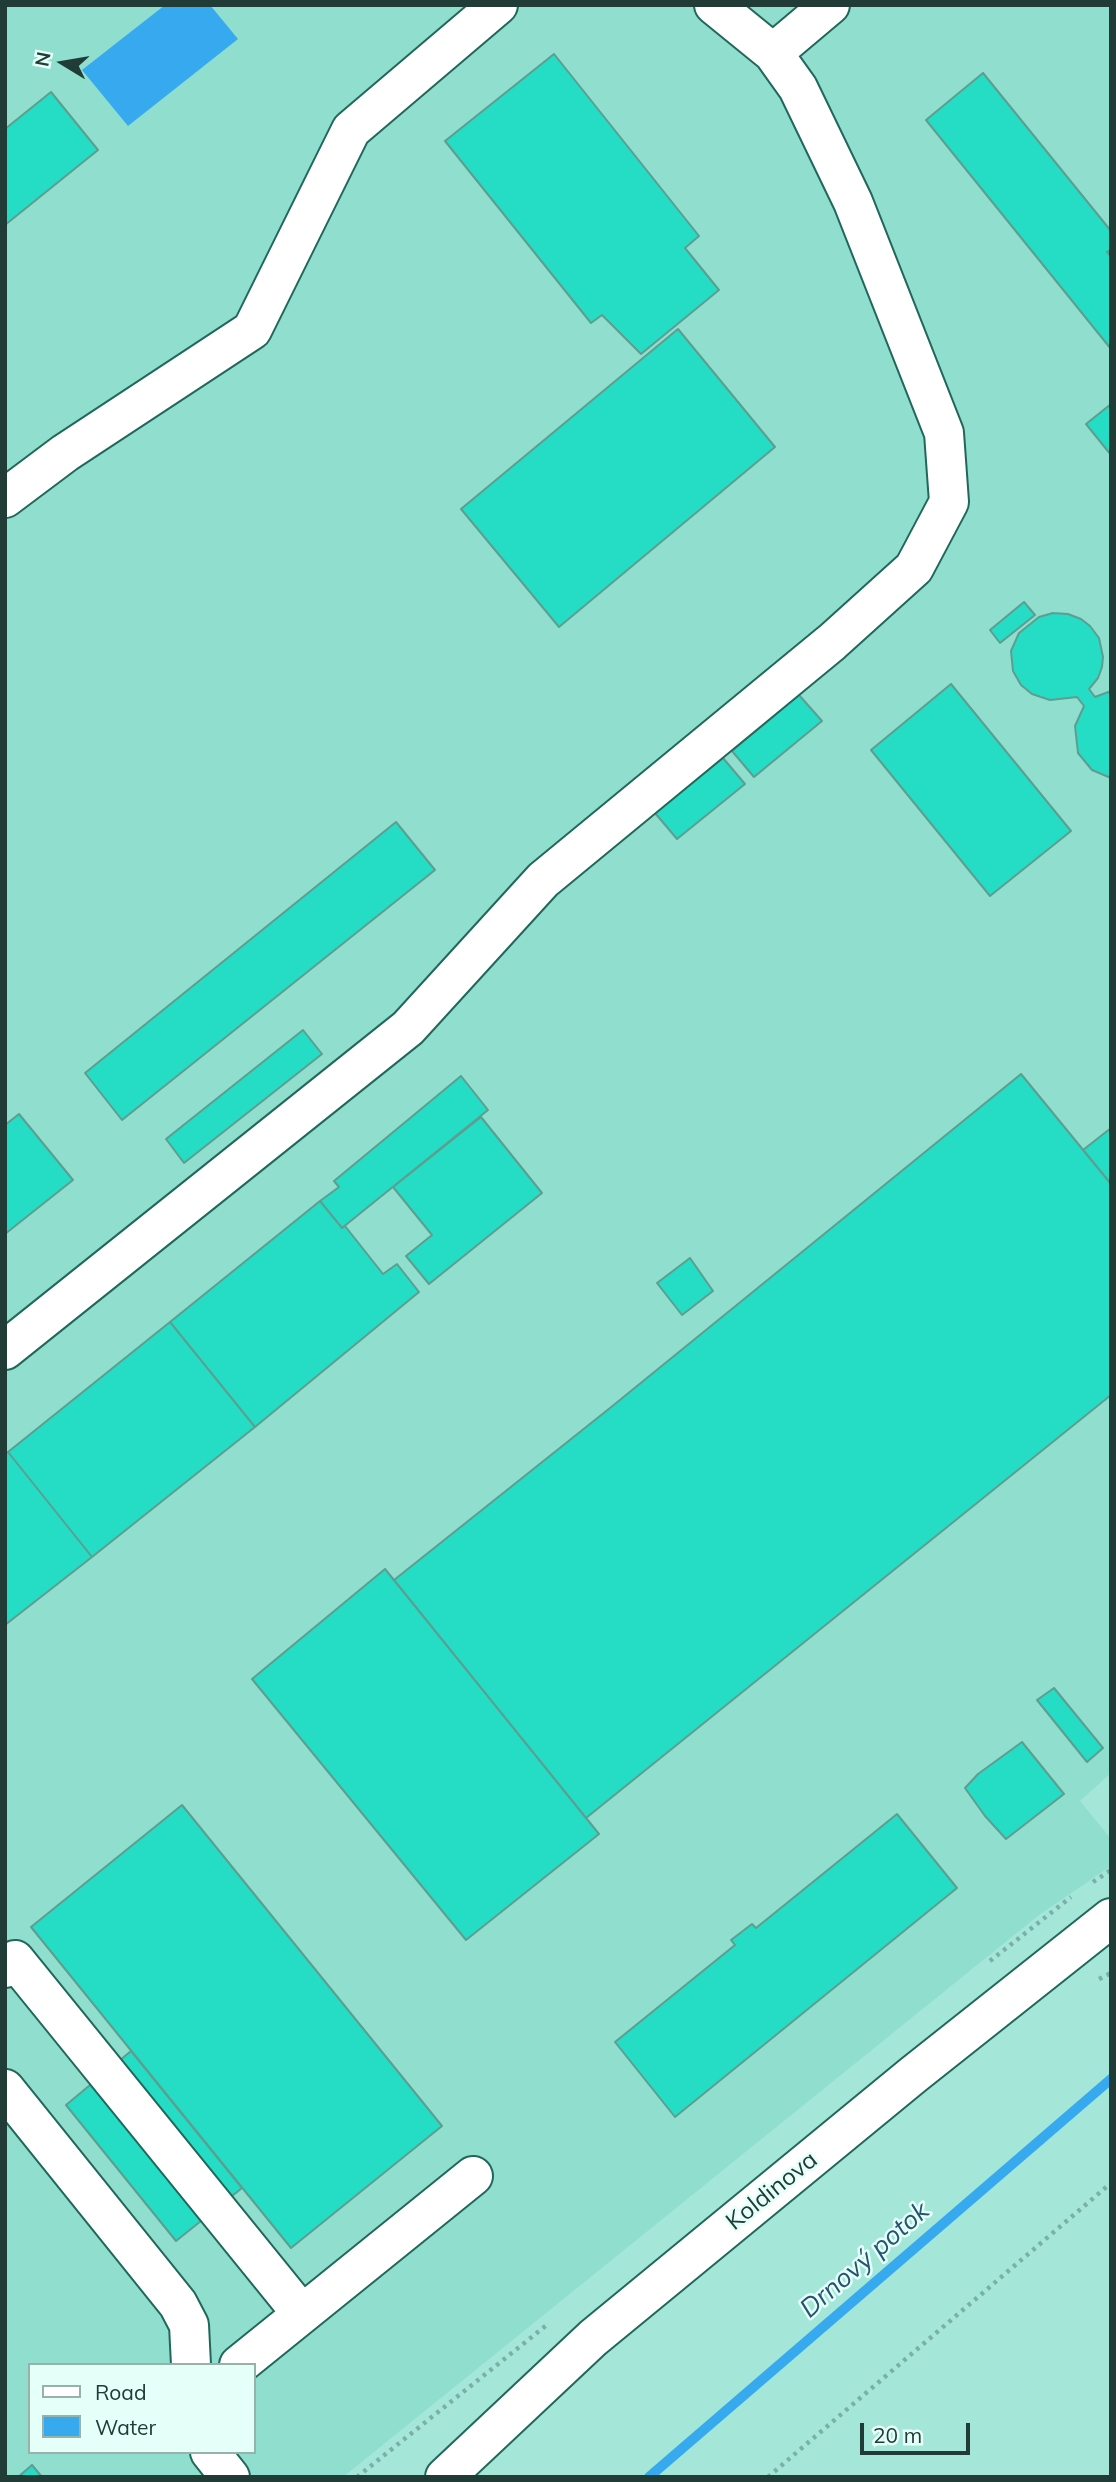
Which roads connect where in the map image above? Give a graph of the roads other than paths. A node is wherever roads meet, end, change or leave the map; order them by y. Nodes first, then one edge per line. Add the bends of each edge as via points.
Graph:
1 (498, 5) edge
2 (713, 5) edge
3 (830, 5) edge
4 (773, 53) junction
5 (5, 498) edge
6 (5, 1350) edge
7 (1111, 1917) edge
8 (5, 1968) edge
9 (5, 2089) edge
10 (474, 2176) dead end
11 (302, 2314) junction
12 (191, 2363) edge
13 (241, 2363) edge
14 (213, 2454) edge
15 (230, 2477) edge
16 (445, 2477) edge

1 - 5 street via 351,130 252,330
2 - 4 street
3 - 4 street
4 - 6 street via 798,88 853,202 944,433 948,502 914,568 832,642 543,880 408,1028
7 - 16 street, Koldinova via 593,2338
8 - 11 street via 15,1960
9 - 12 street via 178,2304 189,2325
10 - 11 street
11 - 13 street
14 - 15 street

